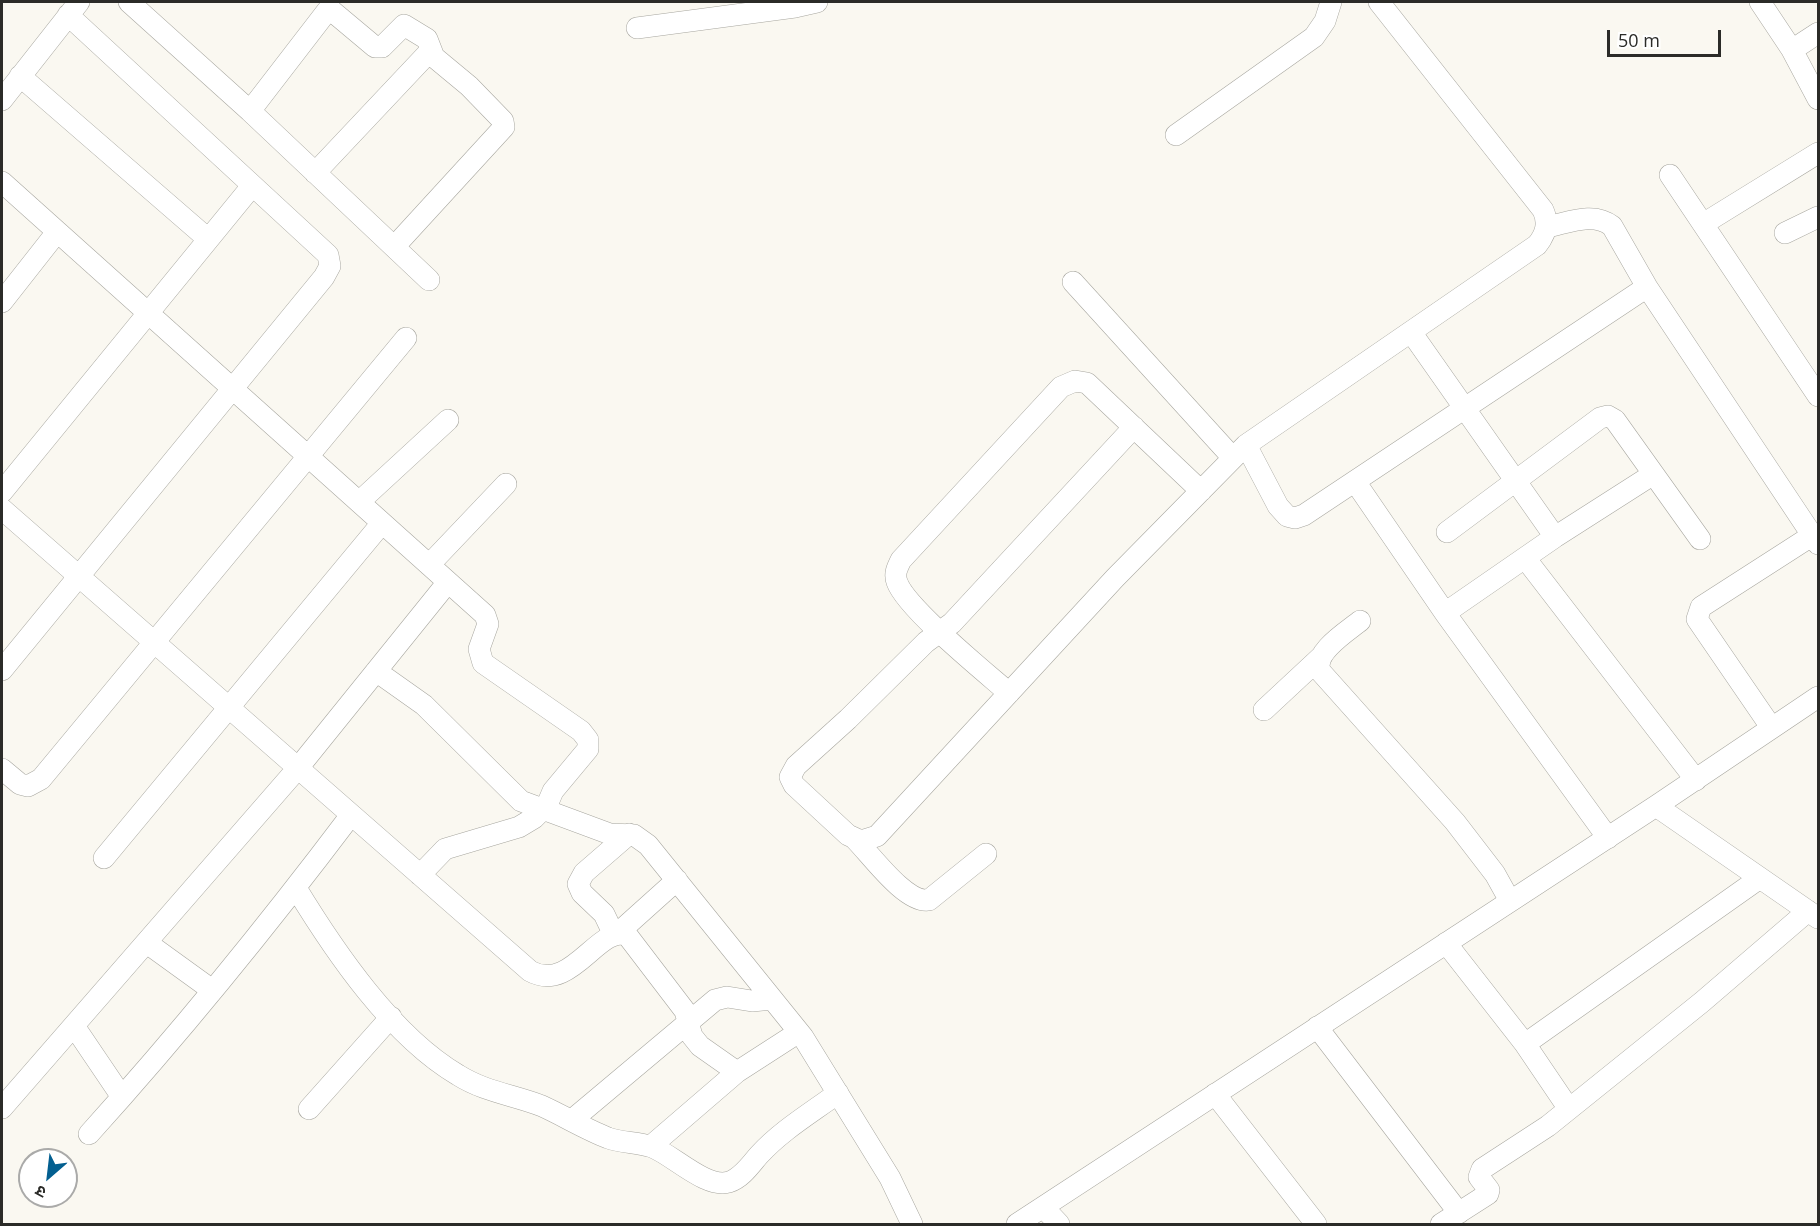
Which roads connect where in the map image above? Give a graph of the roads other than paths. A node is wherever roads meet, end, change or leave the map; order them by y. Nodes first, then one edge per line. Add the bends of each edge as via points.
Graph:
1 (129, 2) edge
2 (817, 2) edge
3 (1331, 2) edge
4 (1379, 2) edge
5 (1760, 2) edge
6 (332, 6) edge
7 (73, 8) edge
8 (709, 10) edge
9 (637, 28) dead end
10 (1818, 33) edge
11 (1792, 50) junction
12 (430, 51) junction
13 (20, 76) junction
14 (1818, 99) edge
15 (2, 100) edge
16 (250, 111) junction
17 (1176, 135) dead end
18 (1818, 153) edge
19 (315, 173) junction
20 (1670, 175) dead end
21 (2, 182) edge
22 (252, 186) junction
23 (1818, 217) edge
24 (1703, 224) junction
25 (1547, 227) junction
26 (57, 232) junction
27 (1785, 233) dead end
28 (208, 239) junction
29 (394, 247) junction
30 (429, 280) dead end
31 (1073, 282) dead end
32 (1647, 287) junction
33 (2, 302) edge
34 (147, 313) junction
35 (1411, 332) junction
36 (406, 338) dead end
37 (232, 388) junction
38 (1818, 396) edge
39 (1465, 409) junction
40 (448, 420) dead end
41 (1134, 427) junction
42 (1239, 451) junction
43 (308, 456) junction
44 (1652, 475) junction
45 (1515, 480) junction
46 (1356, 483) junction
47 (506, 484) dead end
48 (1201, 491) junction
49 (2, 492) edge
50 (359, 502) junction
51 (2, 509) edge
52 (382, 523) junction
53 (1447, 532) dead end
54 (1555, 537) junction
55 (1700, 539) dead end
56 (1816, 540) edge
57 (1525, 558) junction
58 (429, 565) junction
59 (78, 576) junction
60 (448, 582) junction
61 (1446, 613) junction
62 (1360, 621) dead end
63 (940, 631) junction
64 (154, 643) junction
65 (1322, 656) junction
66 (2, 670) edge
67 (376, 671) junction
68 (1009, 693) junction
69 (1818, 697) edge
70 (227, 707) junction
71 (1264, 710) dead end
72 (1771, 727) junction
73 (298, 768) junction
74 (2, 769) edge
75 (1696, 780) junction
76 (1656, 806) junction
77 (543, 810) junction
78 (351, 815) junction
79 (629, 834) junction
80 (1608, 838) junction
81 (855, 839) junction
82 (986, 854) dead end
83 (104, 858) dead end
84 (420, 875) junction
85 (1760, 878) junction
86 (677, 880) junction
87 (296, 888) junction
88 (1510, 901) junction
89 (1813, 915) edge
90 (616, 934) junction
91 (147, 943) junction
92 (1446, 943) junction
93 (212, 990) junction
94 (772, 999) junction
95 (391, 1017) junction
96 (688, 1023) junction
97 (74, 1026) junction
98 (1317, 1027) junction
99 (800, 1032) junction
100 (1525, 1044) junction
101 (737, 1072) junction
102 (838, 1093) junction
103 (1215, 1094) junction
104 (122, 1097) junction
105 (2, 1108) edge
106 (309, 1109) dead end
107 (1569, 1109) junction
108 (572, 1120) junction
109 (89, 1134) dead end
110 (651, 1146) junction
111 (1043, 1207) junction
112 (1459, 1213) junction
113 (912, 1224) edge
114 (1017, 1224) edge
115 (1059, 1224) edge
116 (1316, 1224) edge
117 (1441, 1224) edge

1 - 16 street
2 - 8 street via 795,7
3 - 17 street via 1314,37
4 - 25 street via 1543,210
5 - 11 street
6 - 12 street via 375,48 382,47 404,25 427,39
6 - 16 street
7 - 13 street
7 - 22 street
8 - 9 street
10 - 11 street
11 - 14 street
12 - 19 street
12 - 29 street via 469,86 503,121 504,127
13 - 15 street
13 - 28 street
16 - 19 street
18 - 24 street
19 - 29 street
20 - 24 street
21 - 26 street
22 - 28 street
22 - 37 street via 328,255 330,266
23 - 27 street
24 - 38 street
25 - 32 street via 1592,218 1605,221 1617,232
25 - 35 street via 1537,245
26 - 33 street
26 - 34 street
28 - 34 street
29 - 30 street
31 - 42 street
32 - 39 street
32 - 56 street
34 - 37 street
34 - 49 street
35 - 39 street
35 - 42 street
36 - 43 street
37 - 43 street
37 - 59 street
39 - 45 street
39 - 46 street
40 - 50 street
41 - 48 street
41 - 63 street via 952,623
41 - 63 street via 1087,383 1075,381 1061,387 901,560 896,579 901,591
42 - 46 street via 1287,516 1304,515
42 - 48 street
43 - 50 street
43 - 64 street
44 - 45 street via 1615,420 1608,416
44 - 54 street
44 - 55 street
45 - 53 street
45 - 54 street
46 - 61 street
47 - 58 street
48 - 68 street
50 - 52 street
51 - 59 street
52 - 58 street
52 - 70 street
54 - 57 street
56 - 72 street via 1698,612 1697,619
57 - 61 street
57 - 75 street
58 - 60 street
59 - 64 street
59 - 66 street
60 - 67 street
60 - 77 street via 488,620 479,650 483,663 581,731 588,740 588,749 553,791
61 - 80 street
62 - 65 street
63 - 68 street
63 - 81 street via 792,771 794,785
64 - 70 street
64 - 74 street via 35,784 20,784
65 - 71 street
65 - 88 street via 1318,666 1324,677 1455,822 1495,874
67 - 73 street
67 - 77 street via 424,705 513,795
68 - 81 street via 877,836 867,841
69 - 72 street
70 - 73 street
70 - 83 street
72 - 75 street
73 - 78 street
73 - 91 street
75 - 76 street
76 - 80 street
76 - 85 street
77 - 79 street via 610,834
77 - 84 street via 519,827 440,852
78 - 84 street
78 - 87 street
79 - 86 street via 648,845
79 - 90 street via 584,873 579,884
80 - 88 street
81 - 82 street via 906,893 923,902
84 - 90 street via 530,971 543,977 556,976
85 - 89 street
85 - 100 street
86 - 90 street
86 - 94 street
87 - 93 street
87 - 95 street via 322,931
88 - 92 street
89 - 107 street
90 - 96 street via 630,937 685,1011
91 - 93 street
91 - 97 street
92 - 98 street
92 - 100 street
93 - 104 street
94 - 96 street via 719,998
94 - 99 street
95 - 106 street
95 - 108 street via 431,1057 458,1076 490,1092 534,1103
96 - 101 street via 700,1046
96 - 108 street
97 - 104 street
97 - 105 street
98 - 103 street
98 - 112 street
99 - 101 street
99 - 102 street
100 - 107 street
101 - 110 street
102 - 110 street via 776,1138 729,1182 701,1176
102 - 113 street via 890,1178
103 - 111 street
103 - 116 street
104 - 109 street
107 - 112 street via 1482,1169 1479,1177 1489,1193
108 - 110 street via 607,1137
111 - 114 street
111 - 115 street
112 - 117 street

